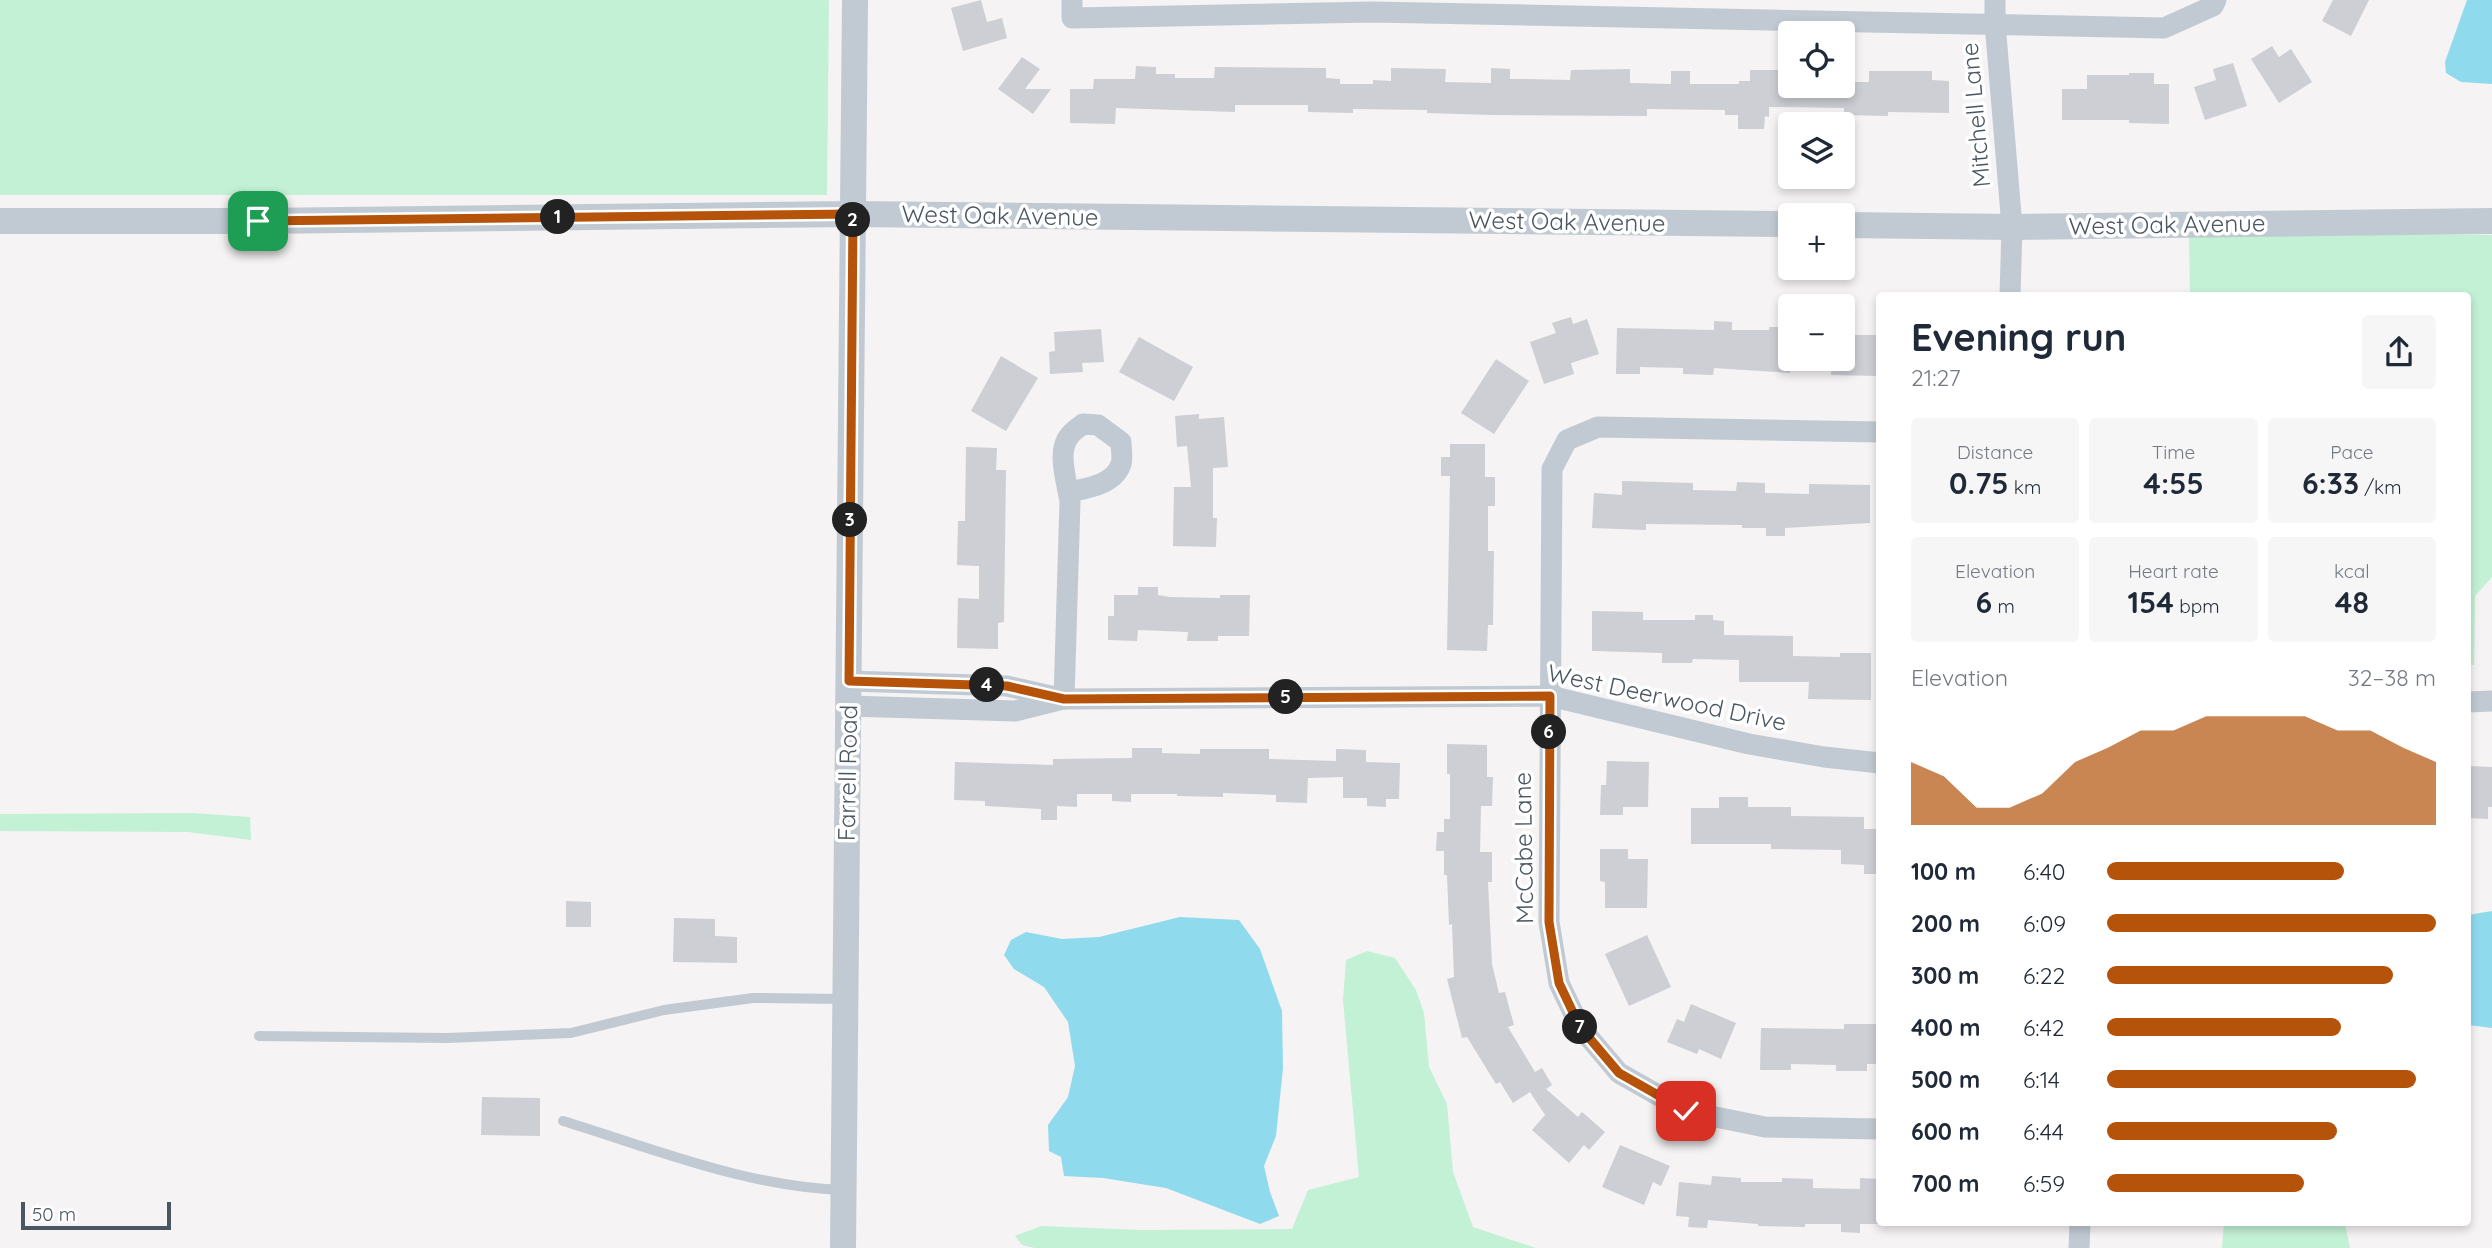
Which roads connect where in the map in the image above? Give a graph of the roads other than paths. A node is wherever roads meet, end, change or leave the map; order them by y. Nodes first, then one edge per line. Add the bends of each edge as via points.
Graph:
1 (855, 0) edge
2 (1996, 0) edge
3 (2216, 0) edge
4 (1373, 6) edge
5 (1072, 9) edge
6 (1695, 9) edge
7 (1995, 23) junction
8 (853, 214) junction
9 (0, 220) edge
10 (2492, 221) edge
11 (1778, 224) edge
12 (1855, 225) edge
13 (2012, 227) junction
14 (2010, 292) edge
15 (1876, 432) edge
16 (1069, 492) dead end
17 (849, 694) junction
18 (1550, 696) junction
19 (1064, 699) junction
20 (2492, 701) edge
21 (2471, 702) edge
22 (1876, 763) edge
23 (846, 999) junction
24 (258, 1036) dead end
25 (563, 1121) dead end
26 (1876, 1129) edge
27 (844, 1190) junction
28 (2080, 1226) edge
29 (843, 1248) edge
30 (2078, 1248) edge

1 - 8 street, Farrell Road
2 - 7 street, Mitchell Lane
3 - 7 street via 2213,6 2164,28
4 - 5 street
4 - 6 street
6 - 7 street
7 - 13 street, Mitchell Lane
8 - 9 street, West Oak Avenue
8 - 11 street, West Oak Avenue
8 - 17 street, Farrell Road
10 - 13 street, West Oak Avenue
12 - 13 street, West Oak Avenue
13 - 14 street, Mitchell Lane
15 - 18 street, McCabe Lane via 1598,427 1567,440 1552,469
16 - 19 street
17 - 19 street, West Deerwood Drive via 1015,711
17 - 23 street, Farrell Road
18 - 19 street, West Deerwood Drive
18 - 22 street, West Deerwood Drive via 1749,744
18 - 26 street, McCabe Lane via 1549,922 1559,983 1580,1027 1619,1073 1686,1111 1765,1127
20 - 21 street
23 - 24 lane via 741,1000 664,1010 571,1033 447,1038
23 - 27 street, Farrell Road
25 - 27 lane via 712,1168 799,1187
27 - 29 street, Farrell Road
28 - 30 street

